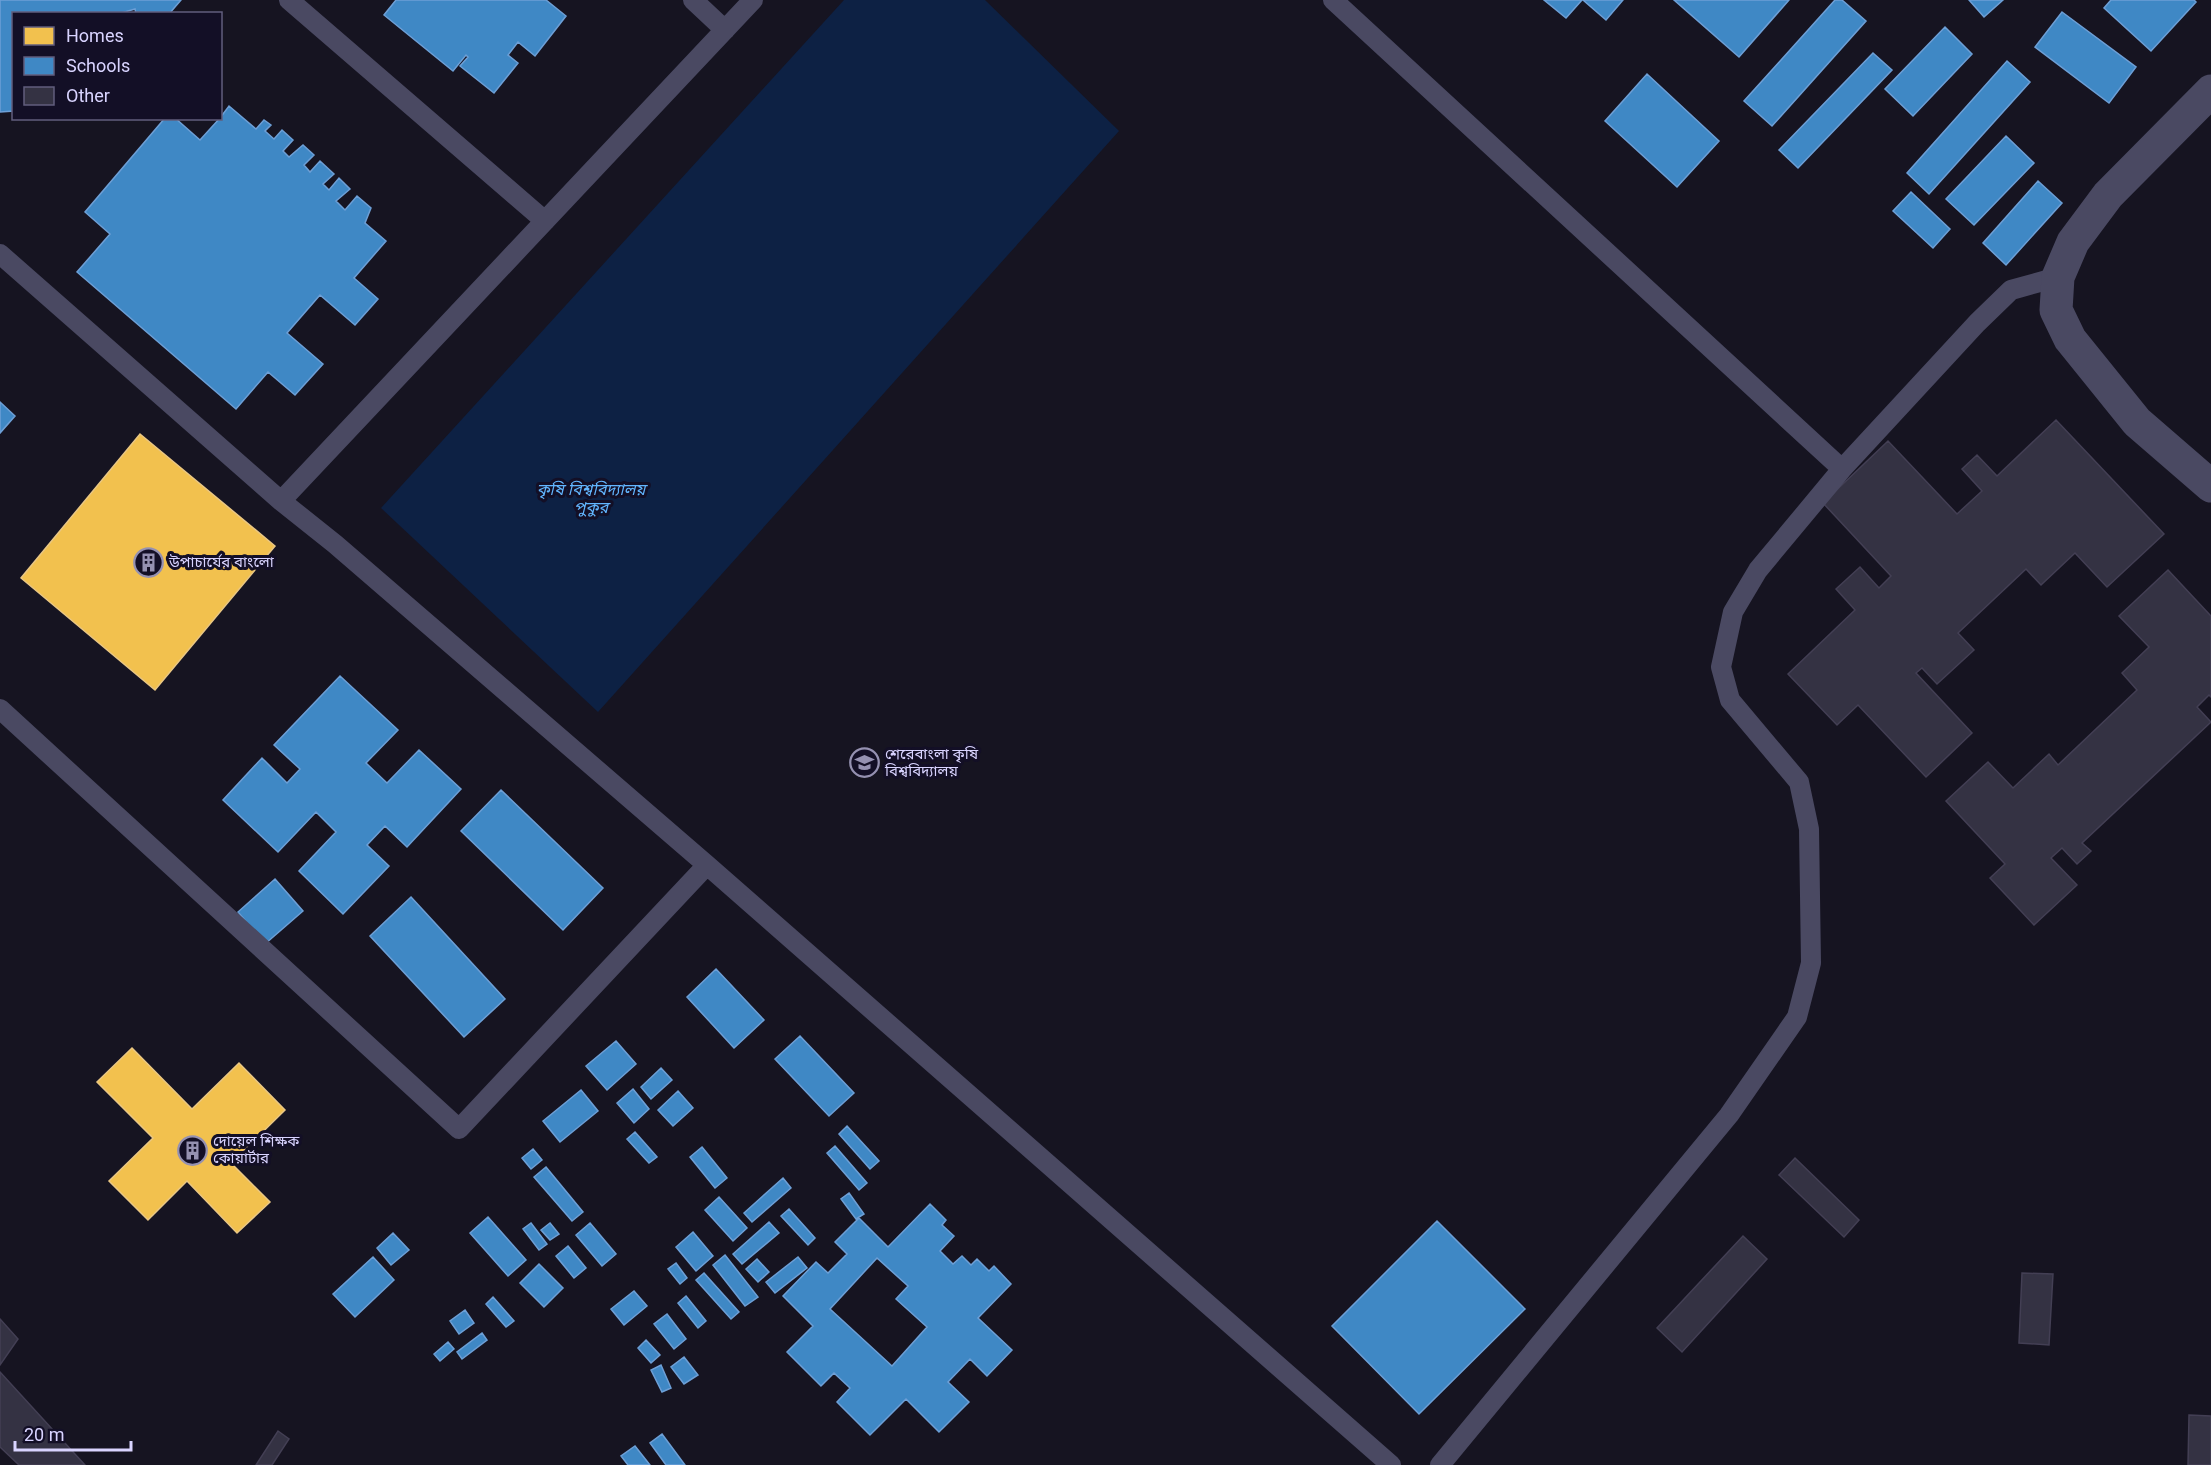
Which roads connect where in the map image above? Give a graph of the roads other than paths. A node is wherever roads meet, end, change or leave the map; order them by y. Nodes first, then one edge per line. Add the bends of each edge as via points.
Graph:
1 (289, 0) edge
2 (693, 0) edge
3 (753, 0) edge
4 (1333, 0) edge
5 (725, 30) junction
6 (2211, 91) edge
7 (546, 221) junction
8 (0, 254) edge
9 (2058, 277) junction
10 (1842, 469) junction
11 (2211, 486) edge
12 (281, 501) junction
13 (0, 709) edge
14 (707, 865) junction
15 (1391, 1465) edge
16 (1440, 1465) edge

1 - 7 lane
2 - 5 lane
3 - 5 lane
4 - 10 lane
5 - 7 lane
6 - 9 street via 2108,195 2073,242
7 - 12 lane
8 - 12 lane
9 - 10 lane via 2011,290
9 - 11 street via 2056,310 2070,339 2137,422
10 - 16 lane via 1758,570 1733,612 1721,666 1730,700 1799,782 1809,829 1811,963 1797,1017 1729,1115
12 - 14 lane
13 - 14 lane via 459,1129
14 - 15 lane

